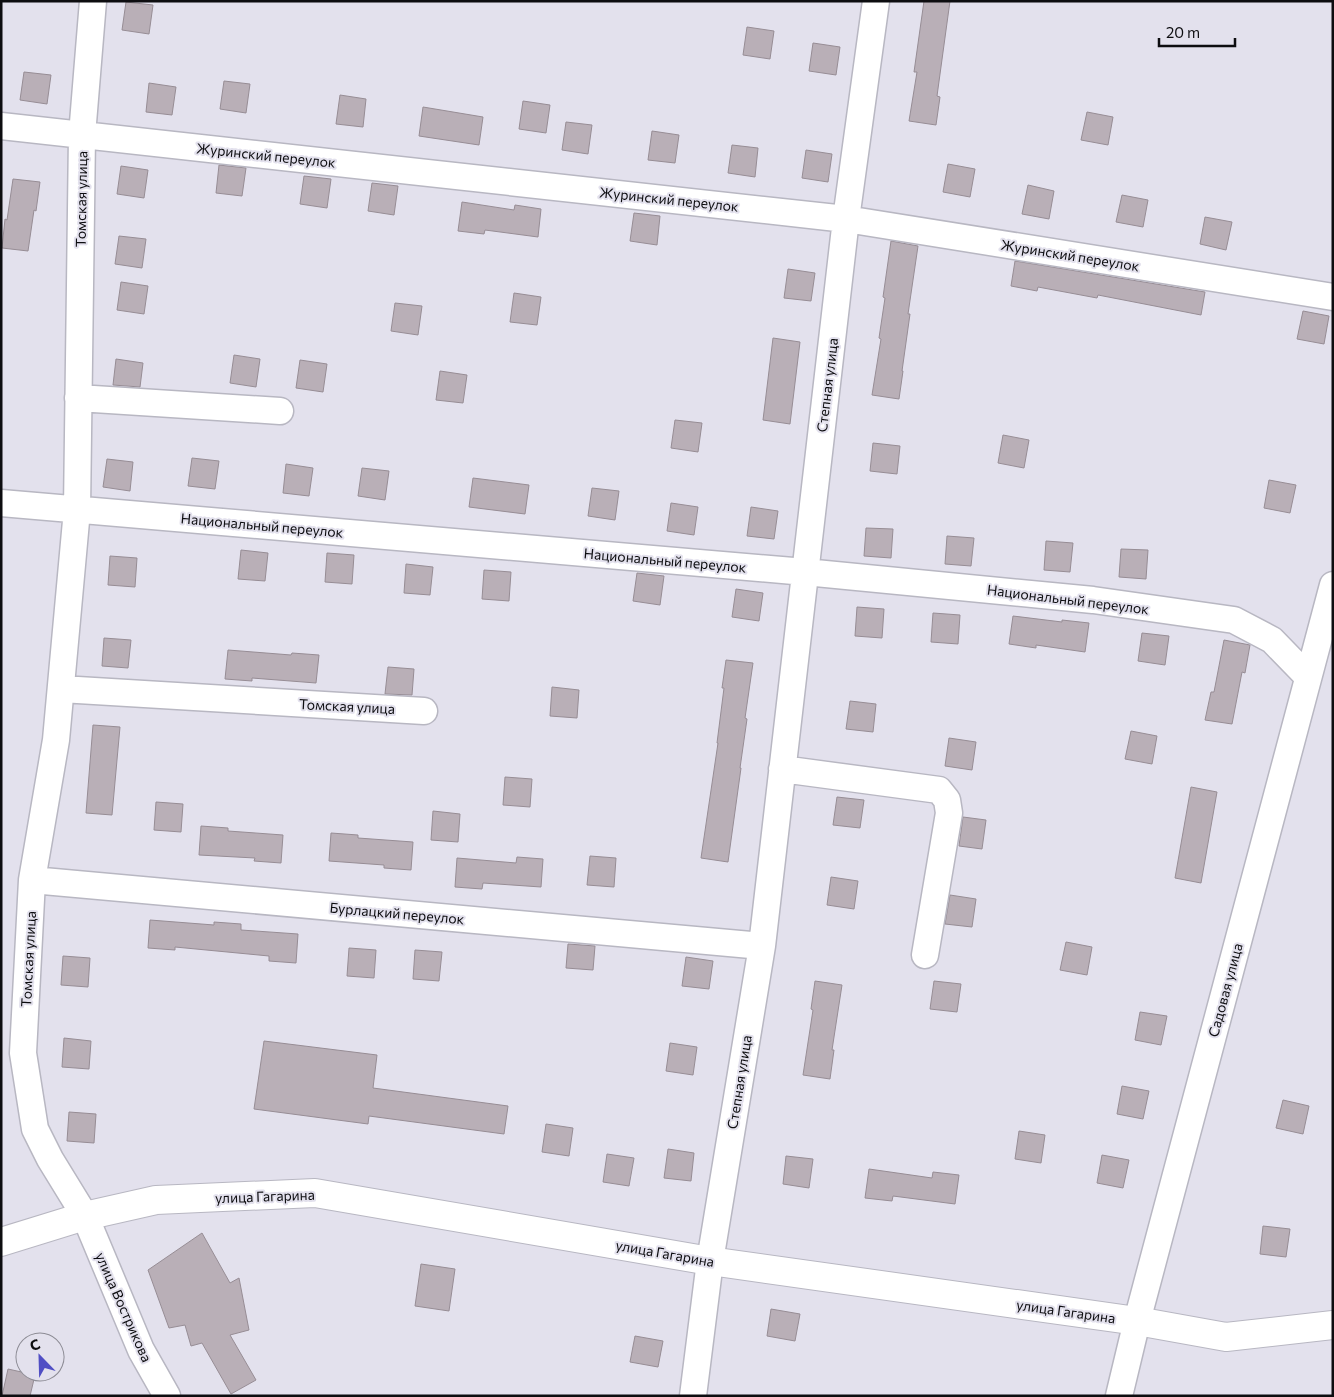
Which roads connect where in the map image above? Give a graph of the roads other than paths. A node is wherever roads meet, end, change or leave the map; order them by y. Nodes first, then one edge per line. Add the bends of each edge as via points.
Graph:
1 (93, 1) edge
2 (876, 1) edge
3 (1, 126) edge
4 (82, 134) junction
5 (846, 219) junction
6 (1333, 297) edge
7 (78, 398) junction
8 (280, 411) dead end
9 (1, 502) edge
10 (77, 510) junction
11 (805, 572) junction
12 (1333, 585) edge
13 (1308, 677) junction
14 (61, 689) junction
15 (424, 711) dead end
16 (782, 769) junction
17 (32, 880) junction
18 (762, 946) junction
19 (925, 955) dead end
20 (12, 1052) edge
21 (85, 1216) junction
22 (1, 1242) edge
23 (710, 1261) junction
24 (1137, 1321) junction
25 (1333, 1325) edge
26 (167, 1396) edge
27 (693, 1396) edge
28 (1119, 1396) edge

1 - 4 street, Томская улица
2 - 5 street, Степная улица
3 - 4 street, Журинский переулок
4 - 5 street, Журинский переулок
4 - 7 street, Томская улица
5 - 6 street, Журинский переулок
5 - 11 street, Степная улица
7 - 8 street
7 - 10 street, Томская улица
9 - 10 street, Национальный переулок
10 - 11 street, Национальный переулок
10 - 14 street, Томская улица
11 - 13 street, Национальный переулок via 1093,600 1234,620 1272,640
11 - 16 street, Степная улица
12 - 13 street, Садовая улица
13 - 24 street, Садовая улица
14 - 15 street, Томская улица
14 - 17 street, Томская улица via 56,740
16 - 18 street, Степная улица
16 - 19 street via 939,790 947,800 950,813
17 - 18 street, Бурлацкий переулок
17 - 20 street, Томская улица
18 - 23 street, Степная улица
20 - 21 street, Томская улица via 35,1129
21 - 22 main road, улица Гагарина
21 - 23 main road, улица Гагарина via 156,1200 315,1193
21 - 26 street, улица Вострикова via 141,1350
23 - 24 main road, улица Гагарина
23 - 27 street, Степная улица
24 - 25 main road, улица Гагарина via 1226,1336
24 - 28 street, Садовая улица

